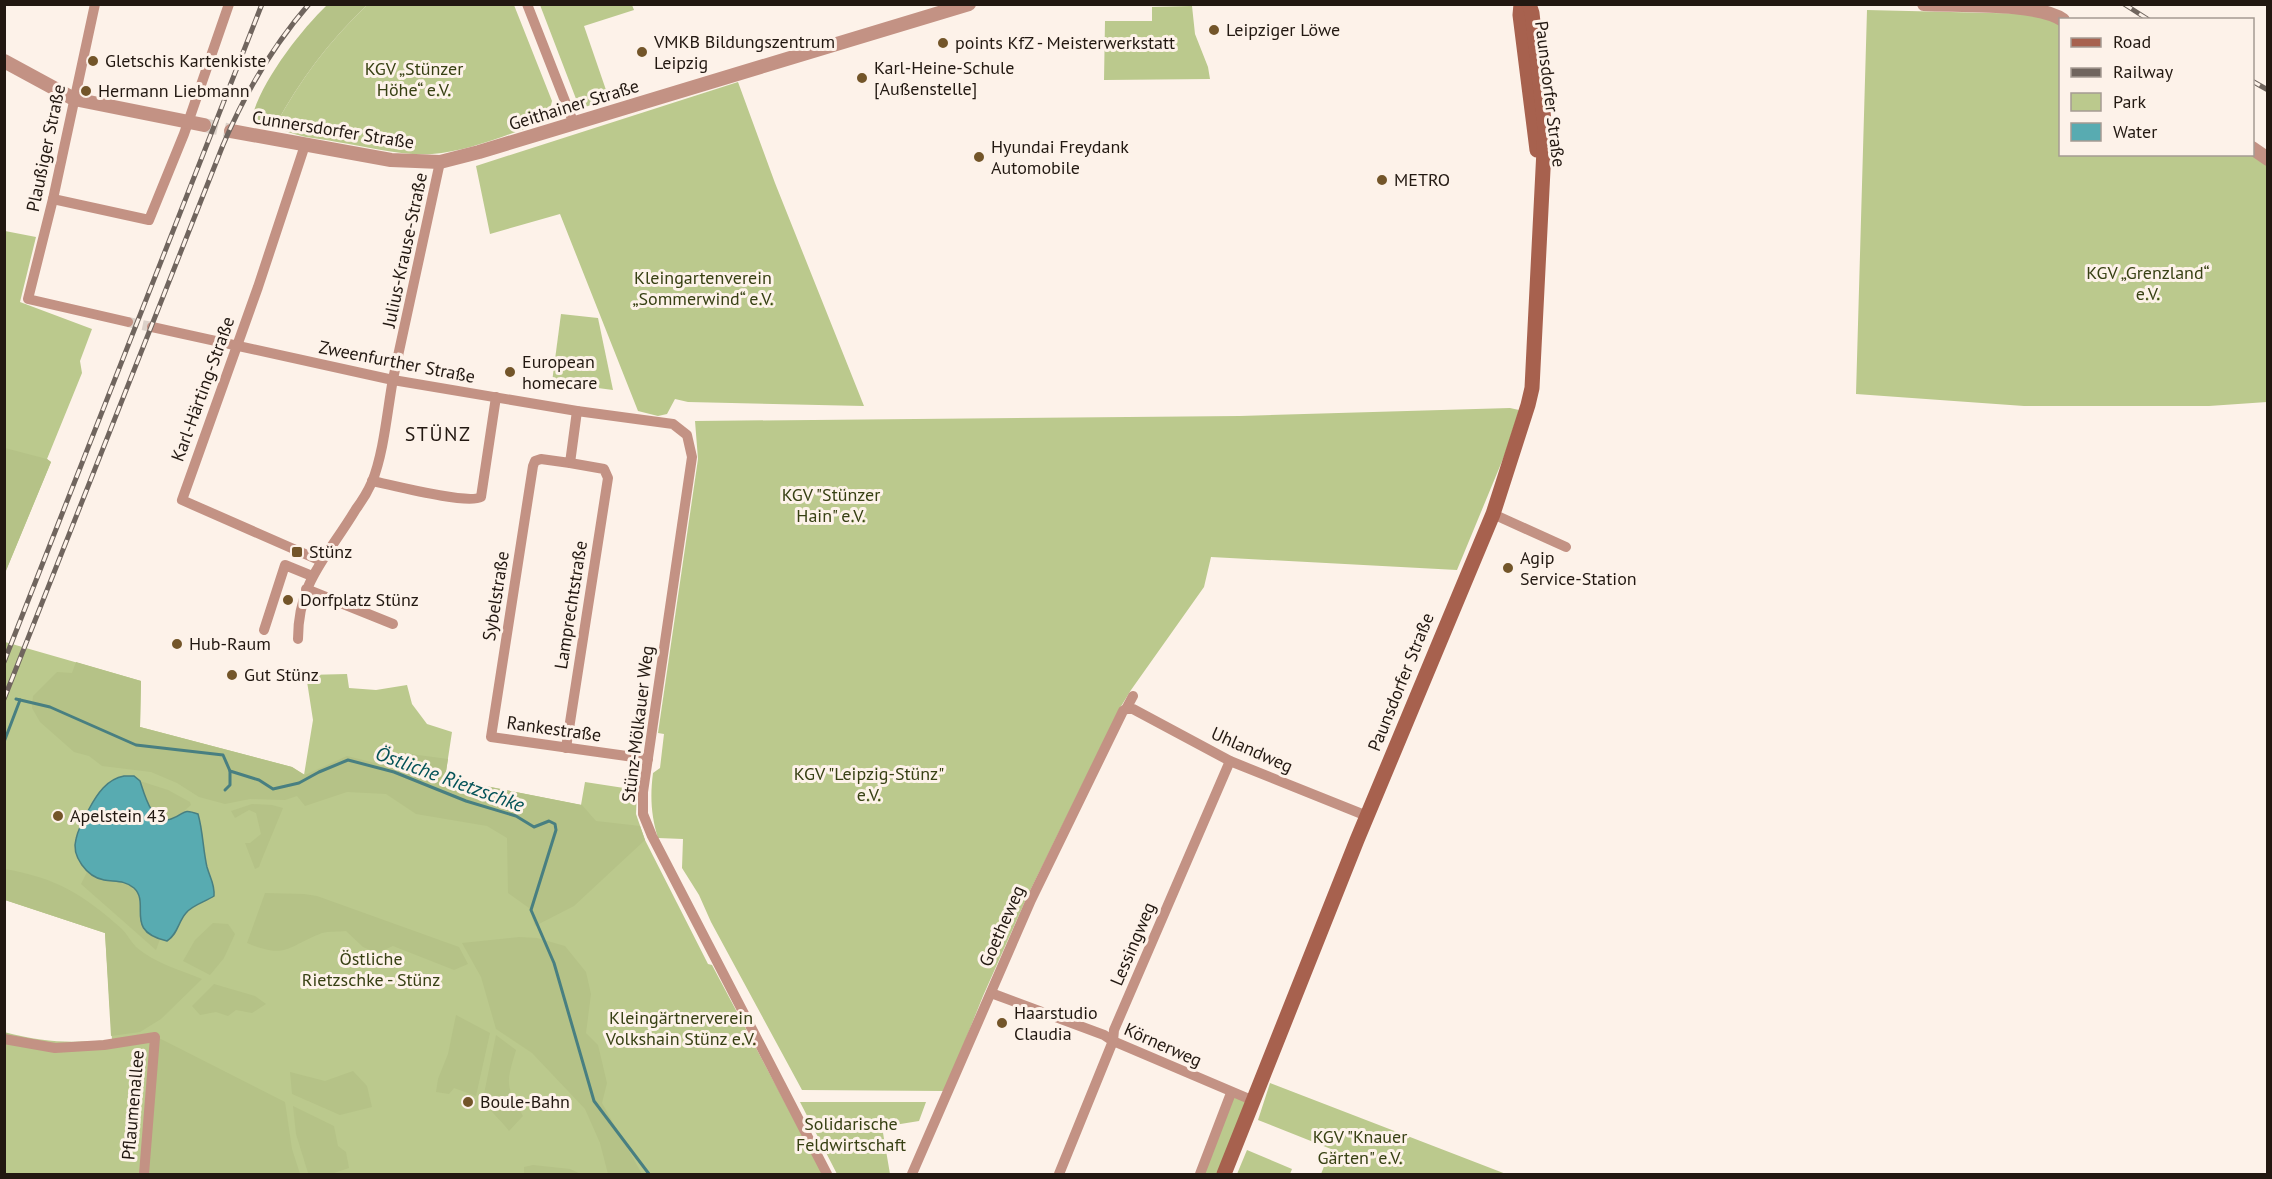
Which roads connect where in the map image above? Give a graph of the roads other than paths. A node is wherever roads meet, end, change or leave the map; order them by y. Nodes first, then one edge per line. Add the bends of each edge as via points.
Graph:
1 (95, 4) edge
2 (229, 4) edge
3 (527, 4) edge
4 (969, 4) edge
5 (1521, 4) edge
6 (1528, 4) edge
7 (1924, 4) edge
8 (2060, 18) edge
9 (4, 61) edge
10 (74, 99) junction
11 (188, 121) junction
12 (574, 124) junction
13 (204, 125) tunnel mouth
14 (231, 131) tunnel mouth
15 (305, 145) junction
16 (2254, 149) edge
17 (464, 157) joint
18 (2268, 159) edge
19 (440, 162) junction
20 (1542, 188) junction
21 (53, 199) junction
22 (128, 322) tunnel mouth
23 (152, 327) tunnel mouth
24 (236, 346) junction
25 (393, 380) junction
26 (496, 397) junction
27 (578, 411) junction
28 (673, 424) joint
29 (570, 463) junction
30 (372, 481) junction
31 (1493, 514) junction
32 (1566, 547) dead end
33 (321, 561) junction
34 (312, 576) junction
35 (306, 589) junction
36 (393, 624) dead end
37 (264, 630) dead end
38 (298, 639) dead end
39 (1133, 696) dead end
40 (1126, 709) junction
41 (491, 737) joint
42 (566, 748) junction
43 (648, 759) junction
44 (1230, 761) junction
45 (1367, 816) junction
46 (991, 993) junction
47 (4, 1039) edge
48 (1113, 1041) junction
49 (1231, 1093) junction
50 (1254, 1101) junction
51 (144, 1174) edge
52 (827, 1174) edge
53 (912, 1174) edge
54 (1059, 1174) edge
55 (1200, 1174) edge
56 (1224, 1174) edge

1 - 10 street, Plaußiger Straße
2 - 11 street
3 - 12 street
4 - 12 street, Geithainer Straße
5 - 20 main road, Paunsdorfer Straße
6 - 20 main road, Paunsdorfer Straße via 1545,130
7 - 8 street via 2023,8
9 - 10 street
10 - 11 street
10 - 21 street, Plaußiger Straße
11 - 13 street
11 - 21 street via 149,220
12 - 17 street, Geithainer Straße
14 - 15 street, Cunnersdorfer Straße
15 - 19 street, Cunnersdorfer Straße via 391,160
15 - 24 street, Karl-Härting-Straße
16 - 18 street
17 - 19 street, Cunnersdorfer Straße
19 - 25 street, Julius-Krause-Straße
20 - 31 main road, Paunsdorfer Straße via 1532,388
21 - 22 street, Plaußiger Straße via 28,299
23 - 24 street, Zweenfurther Straße
24 - 25 street, Zweenfurther Straße
24 - 33 street, Karl-Härting-Straße via 182,500
25 - 26 street, Zweenfurther Straße
25 - 30 street, Julius-Krause-Straße
26 - 27 street, Zweenfurther Straße
26 - 30 street via 481,498 460,499
27 - 28 street, Zweenfurther Straße
27 - 29 street
28 - 43 street, Stünz-Mölkauer Weg via 687,435 692,457
29 - 41 street, Sybelstraße via 535,461
29 - 42 street, Lamprechtstraße via 604,469 608,478
30 - 33 street, Julius-Krause-Straße
31 - 32 street
31 - 45 main road, Paunsdorfer Straße
33 - 34 street, Julius-Krause-Straße
34 - 35 street, Julius-Krause-Straße
34 - 37 street via 285,566
35 - 36 street
35 - 38 street, Julius-Krause-Straße via 298,619
39 - 40 street, Goetheweg
40 - 44 street, Uhlandweg
40 - 46 street, Goetheweg via 1062,833
41 - 42 street, Rankestraße
42 - 43 street, Rankestraße
43 - 52 street, Stünz-Mölkauer Weg via 642,804 652,836
44 - 45 street, Uhlandweg
44 - 48 street, Lessingweg via 1114,1030
45 - 50 main road, Paunsdorfer Straße
46 - 48 street, Körnerweg
46 - 53 street, Goetheweg
47 - 51 street, Pflaumenallee via 55,1048 155,1037
48 - 49 street, Körnerweg
48 - 54 street, Lessingweg
49 - 50 street, Körnerweg
49 - 55 street
50 - 56 main road, Paunsdorfer Straße

